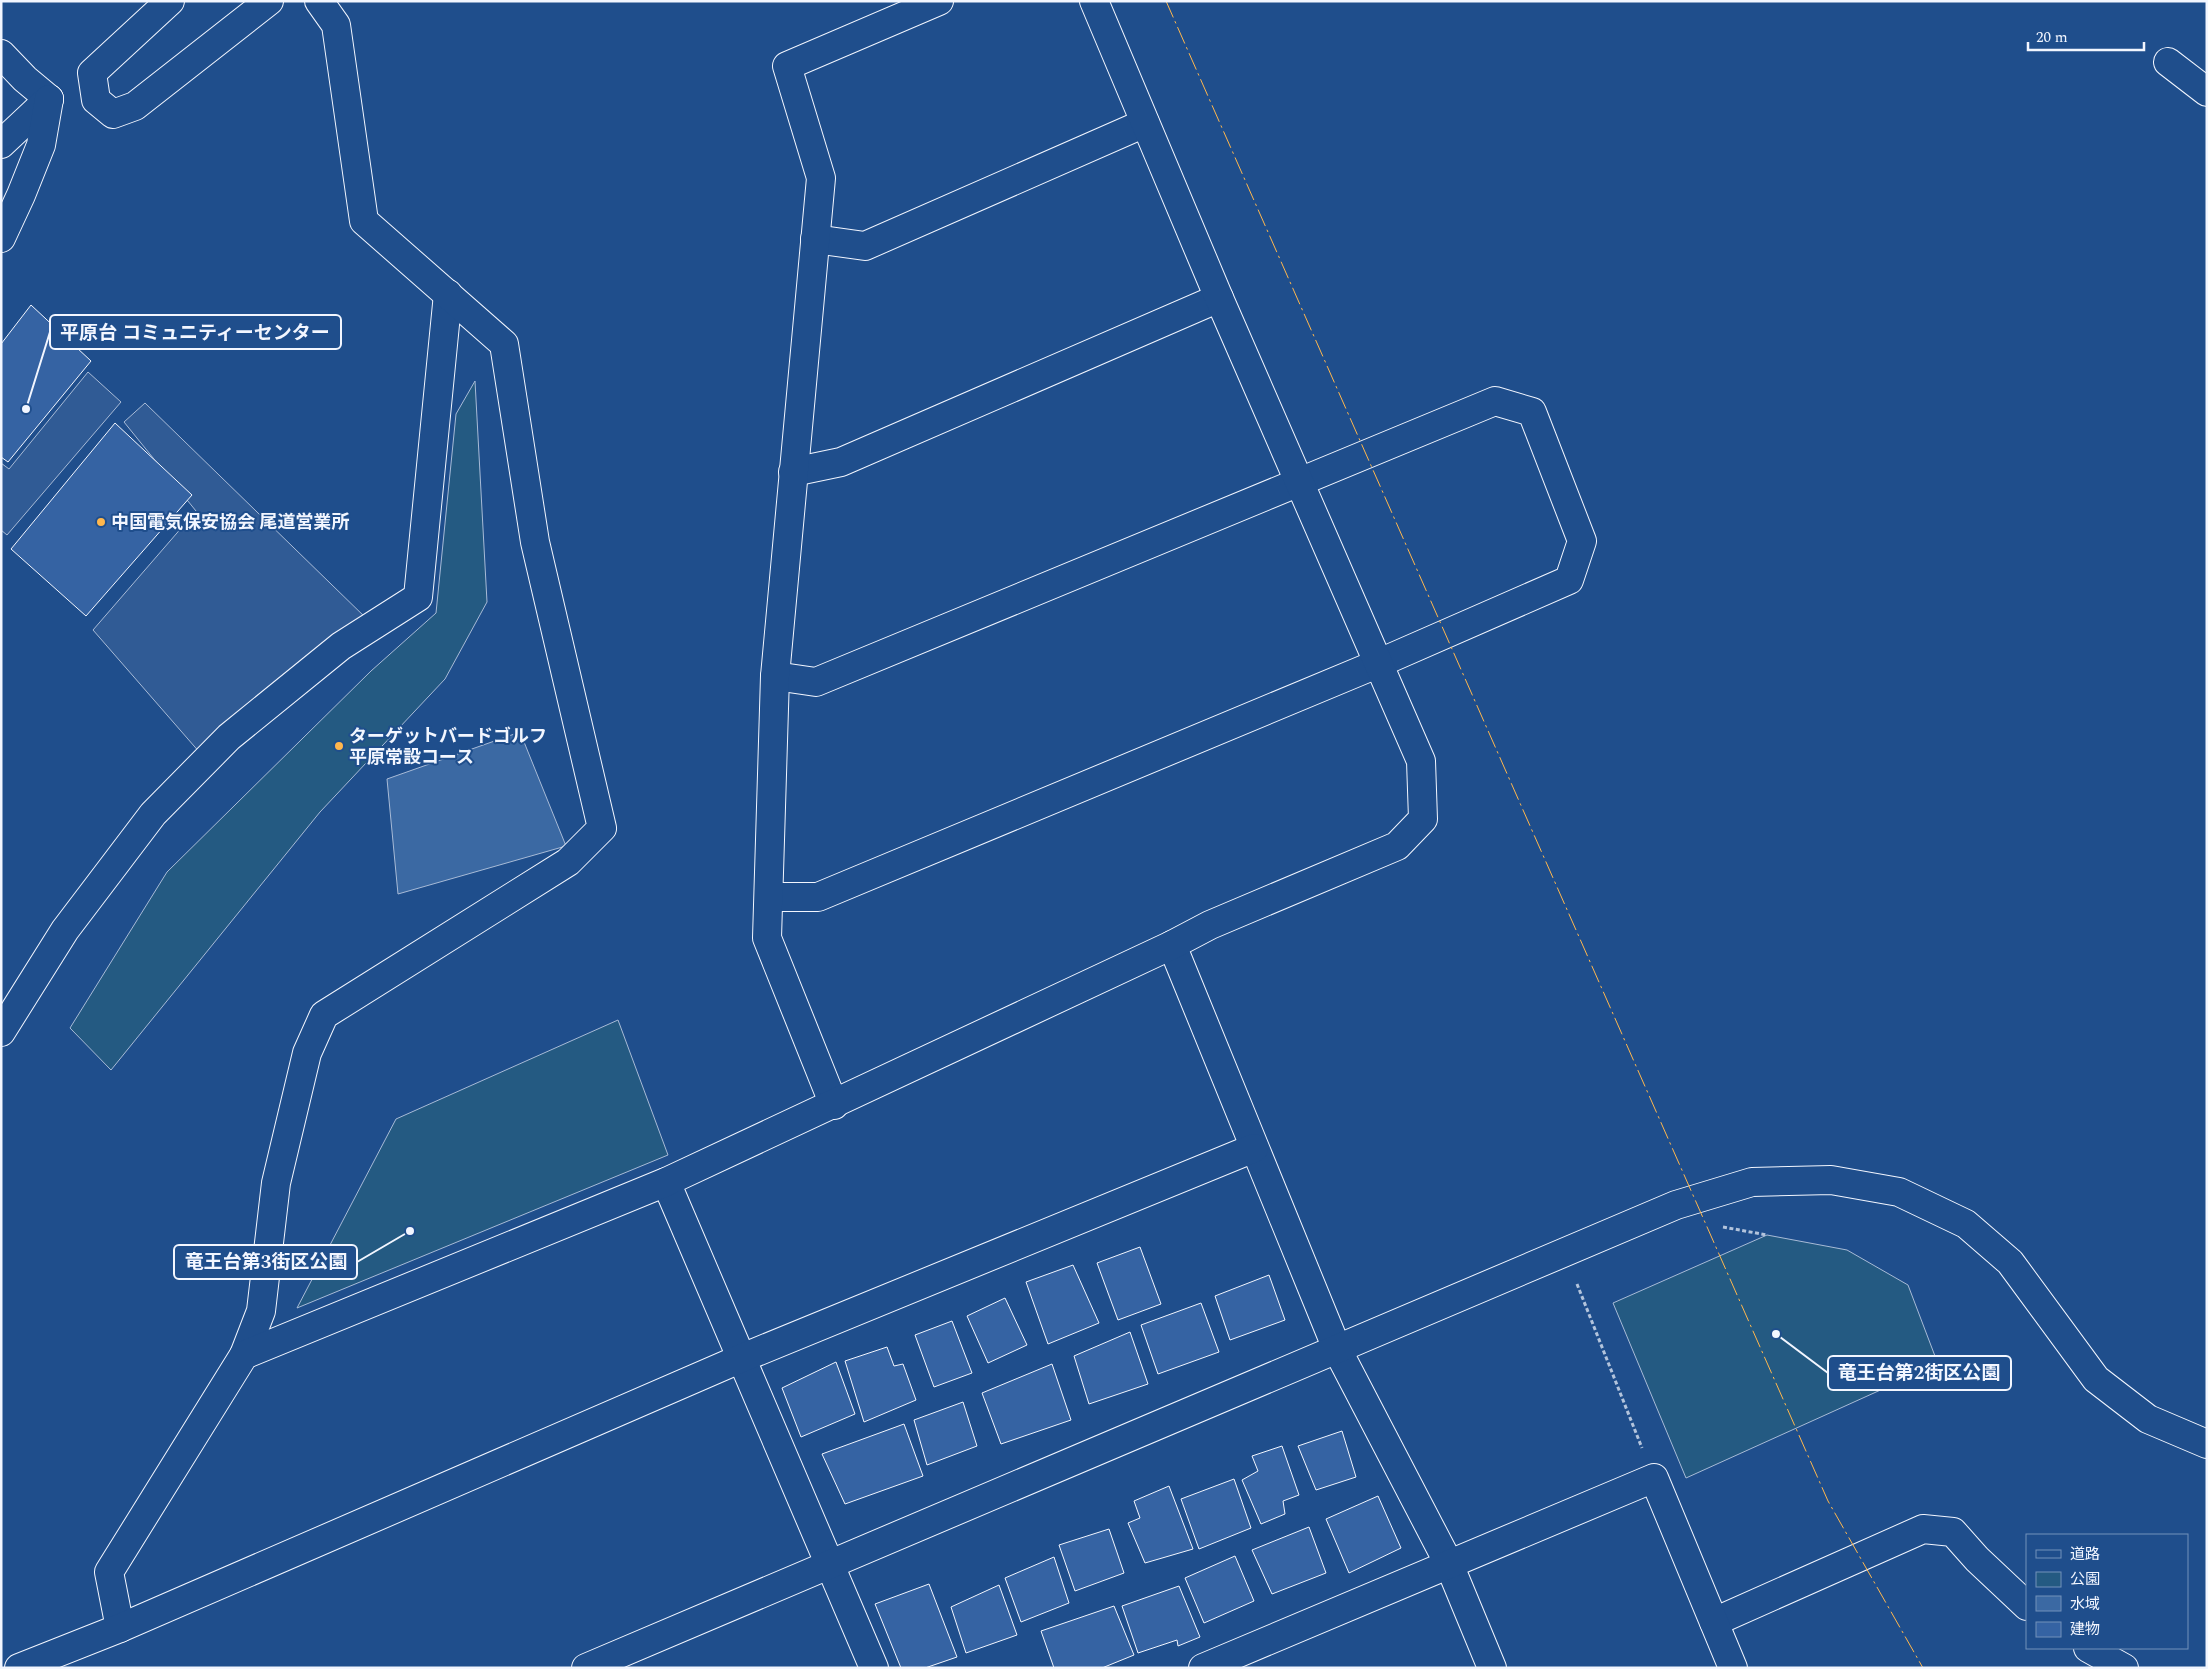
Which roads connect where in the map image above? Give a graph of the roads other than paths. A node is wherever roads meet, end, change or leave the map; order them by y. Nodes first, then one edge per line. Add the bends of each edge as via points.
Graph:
1 (170, 1) edge
2 (269, 1) edge
3 (319, 1) edge
4 (939, 1) edge
5 (1094, 1) edge
6 (1, 54) edge
7 (2168, 62) dead end
8 (2207, 92) edge
9 (49, 99) junction
10 (1145, 123) junction
11 (1, 144) edge
12 (1, 238) edge
13 (815, 239) junction
14 (448, 294) junction
15 (1219, 298) junction
16 (793, 472) junction
17 (1300, 483) junction
18 (1377, 664) junction
19 (775, 676) junction
20 (769, 896) junction
21 (1172, 945) junction
22 (1, 1032) edge
23 (834, 1105) junction
24 (1254, 1148) junction
25 (666, 1182) junction
26 (1337, 1349) junction
27 (244, 1355) junction
28 (742, 1358) junction
29 (2207, 1444) edge
30 (830, 1564) junction
31 (1449, 1564) junction
32 (2026, 1605) edge
33 (1714, 1622) junction
34 (120, 1628) junction
35 (2090, 1649) edge
36 (2122, 1667) edge
37 (19, 1668) edge
38 (586, 1668) edge
39 (874, 1668) edge
40 (1203, 1668) edge
41 (1492, 1668) edge
42 (1733, 1668) edge

1 - 2 street via 92,73 96,100 113,114 135,106
3 - 14 street via 336,25 364,221
4 - 13 street via 786,66 821,178
5 - 10 street
6 - 9 street
7 - 8 street
9 - 11 street
9 - 12 street via 41,145
10 - 13 street via 865,246
10 - 15 street
13 - 16 street
14 - 22 street via 418,597 341,646 229,737 153,814 65,930
14 - 27 street via 504,344 535,542 602,828 568,862 324,1015 307,1053 276,1183 261,1311
15 - 16 street via 841,462
15 - 17 street
16 - 19 street
17 - 18 street
17 - 18 street via 1495,400 1532,412 1582,541 1569,580
17 - 19 street via 816,682
18 - 20 street via 818,897
18 - 21 street via 1421,761 1423,818 1397,846 1210,925
19 - 20 street
20 - 23 street via 767,938
21 - 23 street
21 - 24 street
23 - 25 street
24 - 26 street
24 - 28 street
25 - 27 street
25 - 28 street
26 - 29 street via 1676,1205 1752,1182 1831,1180 1899,1192 1966,1224 2010,1262 2096,1379 2148,1420
26 - 30 street
26 - 31 street
27 - 34 street via 109,1572
28 - 30 street
28 - 34 street
30 - 38 street
30 - 39 street
31 - 33 street via 1654,1478
31 - 40 street
31 - 41 street
32 - 33 street via 1953,1532 1922,1529
33 - 42 street
34 - 37 street
35 - 36 street

